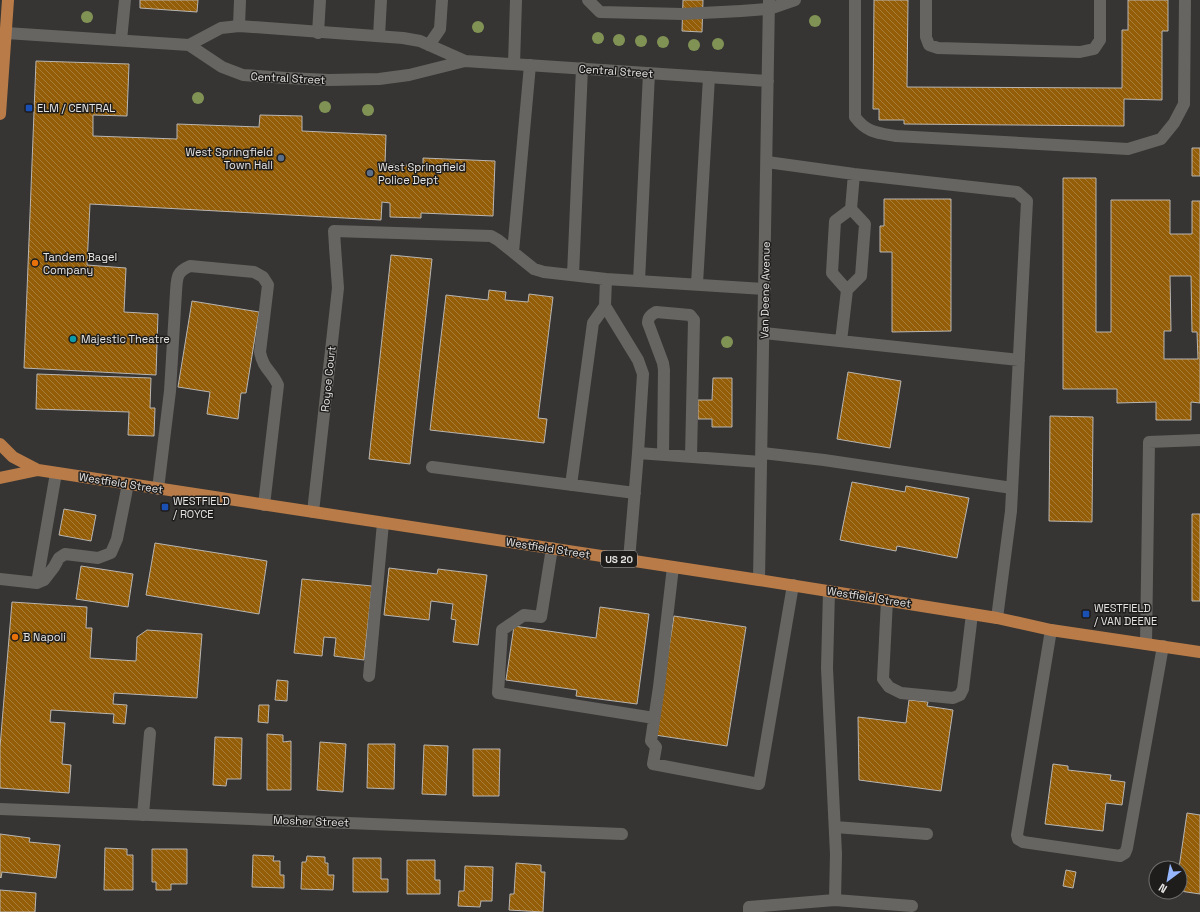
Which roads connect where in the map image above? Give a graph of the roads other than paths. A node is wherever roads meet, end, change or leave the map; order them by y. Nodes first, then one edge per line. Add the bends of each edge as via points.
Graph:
1 (8, 0) edge
2 (125, 0) edge
3 (240, 0) edge
4 (320, 0) edge
5 (381, 0) edge
6 (442, 0) edge
7 (516, 0) edge
8 (588, 0) edge
9 (795, 0) edge
10 (855, 0) edge
11 (926, 0) edge
12 (1100, 0) edge
13 (1185, 0) edge
14 (769, 5) edge
15 (239, 26) junction
16 (6, 33) junction
17 (318, 33) junction
18 (379, 36) junction
19 (121, 40) junction
20 (189, 45) junction
21 (429, 45) junction
22 (465, 61) junction
23 (514, 64) junction
24 (530, 65) junction
25 (582, 68) junction
26 (649, 73) junction
27 (709, 78) junction
28 (768, 82) junction
29 (0, 114) edge
30 (767, 162) junction
31 (854, 174) junction
32 (851, 209) junction
33 (513, 252) junction
34 (573, 275) junction
35 (606, 279) junction
36 (639, 281) junction
37 (697, 284) junction
38 (765, 289) junction
39 (847, 290) junction
40 (605, 306) junction
41 (764, 333) junction
42 (841, 341) junction
43 (1019, 360) junction
44 (1200, 440) edge
45 (0, 444) edge
46 (638, 453) junction
47 (663, 455) junction
48 (691, 457) junction
49 (762, 458) junction
50 (432, 467) dead end
51 (38, 470) junction
52 (56, 473) junction
53 (0, 478) edge
54 (128, 484) junction
55 (571, 485) junction
56 (158, 488) junction
57 (1012, 488) junction
58 (635, 493) junction
59 (264, 505) junction
60 (313, 512) junction
61 (383, 523) junction
62 (552, 548) junction
63 (629, 560) junction
64 (673, 567) junction
65 (0, 579) edge
66 (759, 580) junction
67 (37, 583) junction
68 (793, 585) junction
69 (829, 591) junction
70 (887, 600) junction
71 (972, 614) junction
72 (997, 618) junction
73 (1051, 630) junction
74 (1146, 644) junction
75 (1163, 646) junction
76 (1200, 652) edge
77 (369, 676) dead end
78 (654, 718) junction
79 (150, 733) dead end
80 (0, 809) edge
81 (143, 815) junction
82 (835, 827) junction
83 (622, 834) dead end
84 (928, 834) dead end
85 (835, 900) junction
86 (912, 906) dead end
87 (749, 912) edge

1 - 16 main road
2 - 19 street
3 - 15 street
4 - 17 street
5 - 18 street
6 - 21 street via 440,29
7 - 23 street
8 - 14 street via 600,12 702,14
9 - 14 street
10 - 13 street via 855,117 862,126 874,132 896,136 1128,148 1160,139 1174,123 1184,104
11 - 12 street via 926,37 929,45 938,48 1080,52 1094,49 1100,40
14 - 28 street, Van Deene Avenue
15 - 17 street, Central Street
15 - 20 street, Central Street via 221,28
16 - 19 street, Central Street
16 - 29 main road
17 - 18 street, Central Street
18 - 21 street, Central Street via 420,41
19 - 20 street, Central Street
20 - 22 street, Central Street via 222,67 243,75 287,78 379,79 409,75
21 - 22 street, Central Street
22 - 23 street, Central Street
23 - 24 street, Central Street
24 - 25 street, Central Street
24 - 33 street
25 - 26 street, Central Street
25 - 34 street
26 - 27 street, Central Street
26 - 36 street
27 - 28 street, Central Street
27 - 37 street
28 - 30 street, Van Deene Avenue
30 - 31 street
30 - 38 street, Van Deene Avenue
31 - 32 street
31 - 43 street via 1017,192 1027,201
32 - 39 street via 865,224 861,276
32 - 39 street via 835,221 832,273
33 - 34 street via 534,269
33 - 60 street, Royce Court via 491,236 334,231 338,288
34 - 35 street
35 - 36 street
35 - 40 street
36 - 37 street
37 - 38 street
38 - 41 street, Van Deene Avenue
39 - 42 street
40 - 46 street via 638,360 643,374
40 - 55 street via 592,323
41 - 42 street
41 - 49 street, Van Deene Avenue
42 - 43 street
43 - 57 street
44 - 74 street via 1149,442
45 - 51 main road, Westfield Street / US 20 via 13,457
46 - 47 street
46 - 58 street
47 - 48 street
47 - 48 street via 664,370 648,323 648,318 656,312 690,315 694,320
48 - 49 street
49 - 57 street via 824,460
49 - 66 street, Van Deene Avenue
50 - 55 street
51 - 52 main road, Westfield Street / US 20
51 - 53 main road, Westfield Street / US 20
52 - 54 main road, Westfield Street / US 20
52 - 67 street
54 - 56 main road, Westfield Street / US 20
54 - 67 street via 117,539 111,553 98,558 65,554 59,558 44,580
55 - 58 street
56 - 59 main road, Westfield Street / US 20
56 - 59 street via 170,391 178,276 182,270 190,266 254,272 263,277 268,286 260,352 262,362 278,385
57 - 72 street
58 - 63 street
59 - 60 main road, Westfield Street / US 20
60 - 61 main road, Westfield Street / US 20
61 - 62 main road, Westfield Street / US 20
61 - 77 street
62 - 63 main road, Westfield Street / US 20
62 - 78 street via 542,617 524,615 502,630 498,693
63 - 64 main road, Westfield Street / US 20
64 - 66 main road, Westfield Street / US 20
64 - 78 street
65 - 67 street
66 - 68 main road, Westfield Street / US 20
68 - 69 main road, Westfield Street / US 20
68 - 78 street via 759,784 653,764 656,747 651,741
69 - 70 main road, Westfield Street / US 20
69 - 82 street via 827,668
70 - 71 main road, Westfield Street / US 20
70 - 71 street via 883,679 889,687 901,693 953,698 960,695 963,689
71 - 72 main road, Westfield Street / US 20
72 - 73 main road, Westfield Street / US 20
73 - 74 main road, Westfield Street / US 20
73 - 75 street via 1018,839 1120,856 1127,848
74 - 75 main road, Westfield Street / US 20
75 - 76 main road, Westfield Street / US 20
79 - 81 street
80 - 81 street, Mosher Street
81 - 83 street, Mosher Street
82 - 84 street
82 - 85 street
85 - 86 street
85 - 87 street via 749,907

